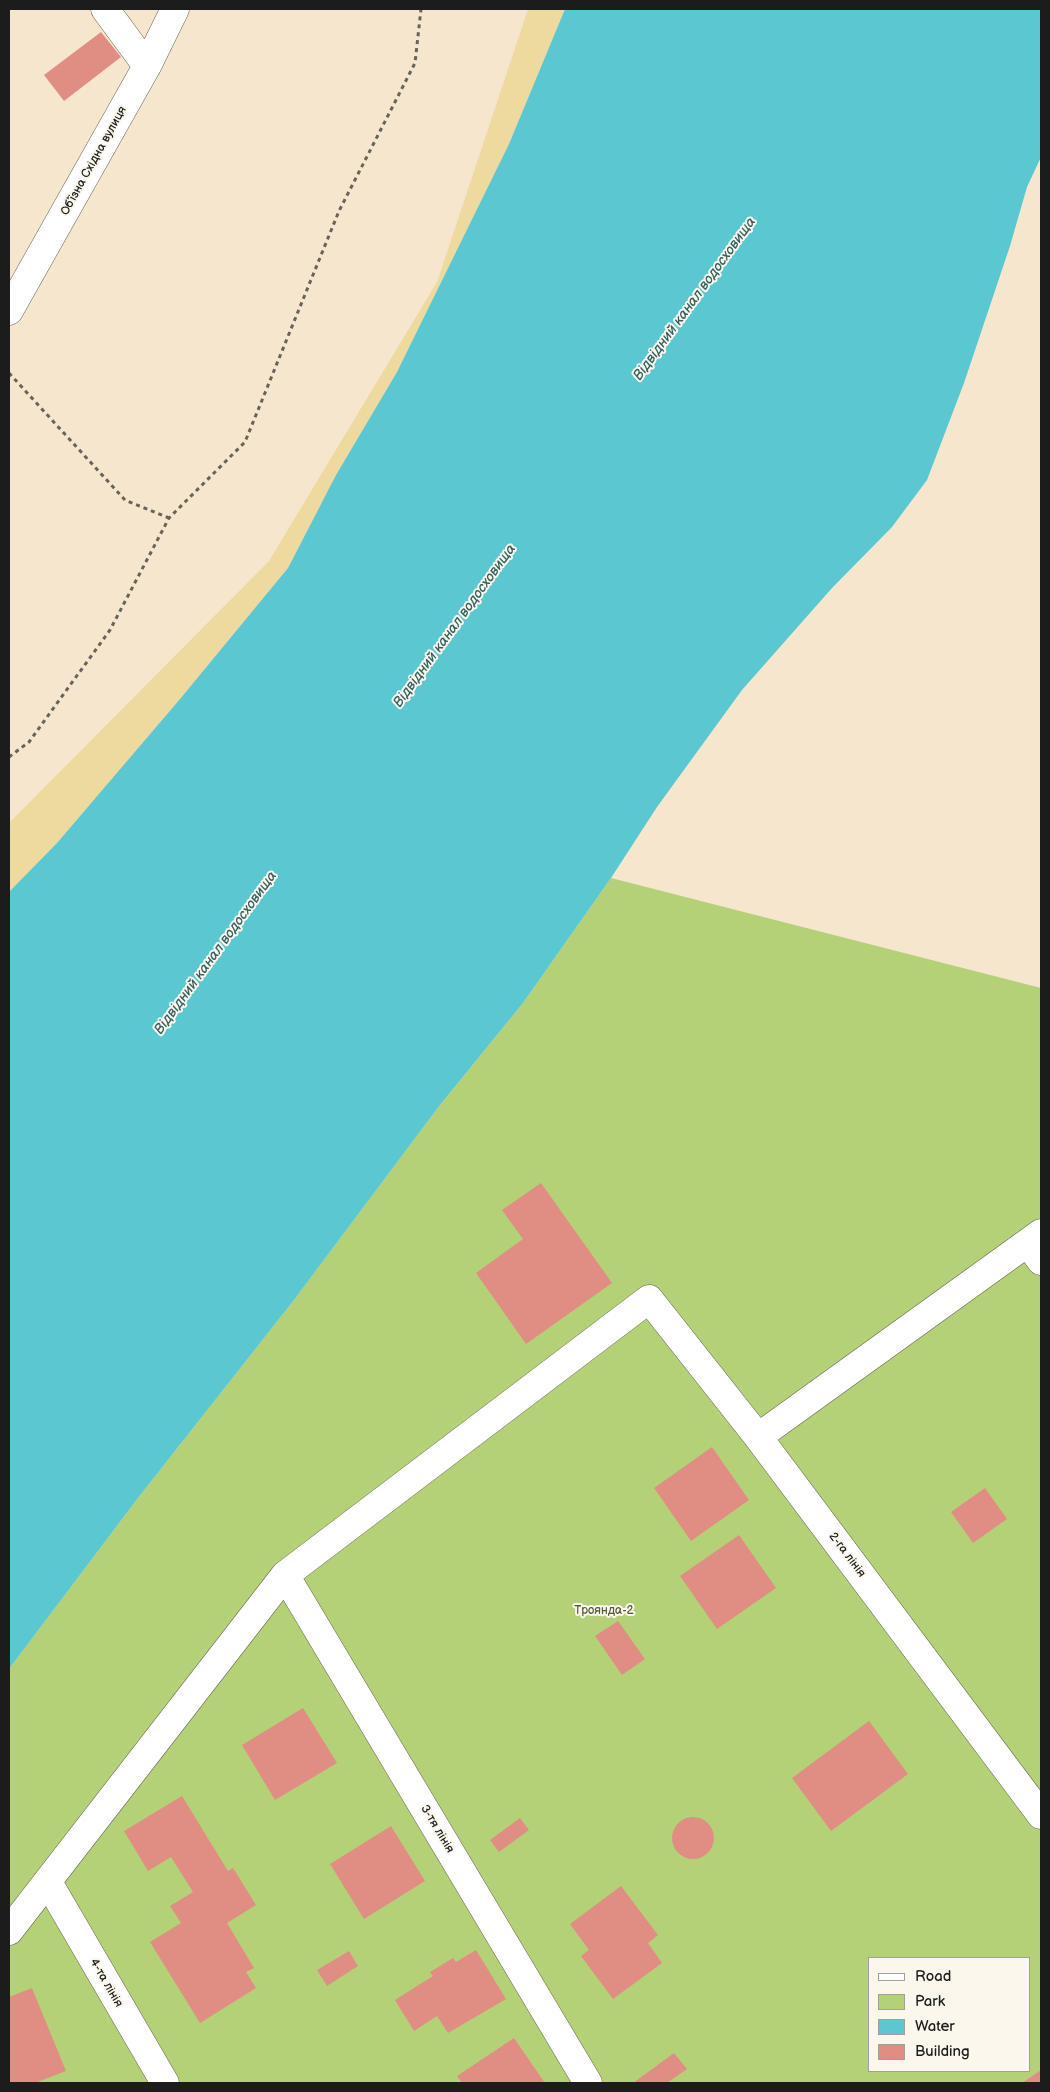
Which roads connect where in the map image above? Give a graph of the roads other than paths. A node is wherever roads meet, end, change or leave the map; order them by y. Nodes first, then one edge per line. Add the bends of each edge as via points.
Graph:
1 (105, 9) edge
2 (175, 9) edge
3 (147, 66) junction
4 (9, 311) edge
5 (1037, 1246) edge
6 (758, 1437) junction
7 (285, 1575) junction
8 (1041, 1815) edge
9 (48, 1882) junction
10 (9, 1932) edge
11 (165, 2083) edge
12 (588, 2083) edge

1 - 3 street
2 - 3 street, Обʼїзна Східна вулиця
3 - 4 street, Обʼїзна Східна вулиця
5 - 6 street
6 - 7 street, 2-га лінія via 649,1299
6 - 8 street, 2-га лінія
7 - 9 street
7 - 12 street, 3-тя лінія
9 - 10 street
9 - 11 street, 4-та лінія

